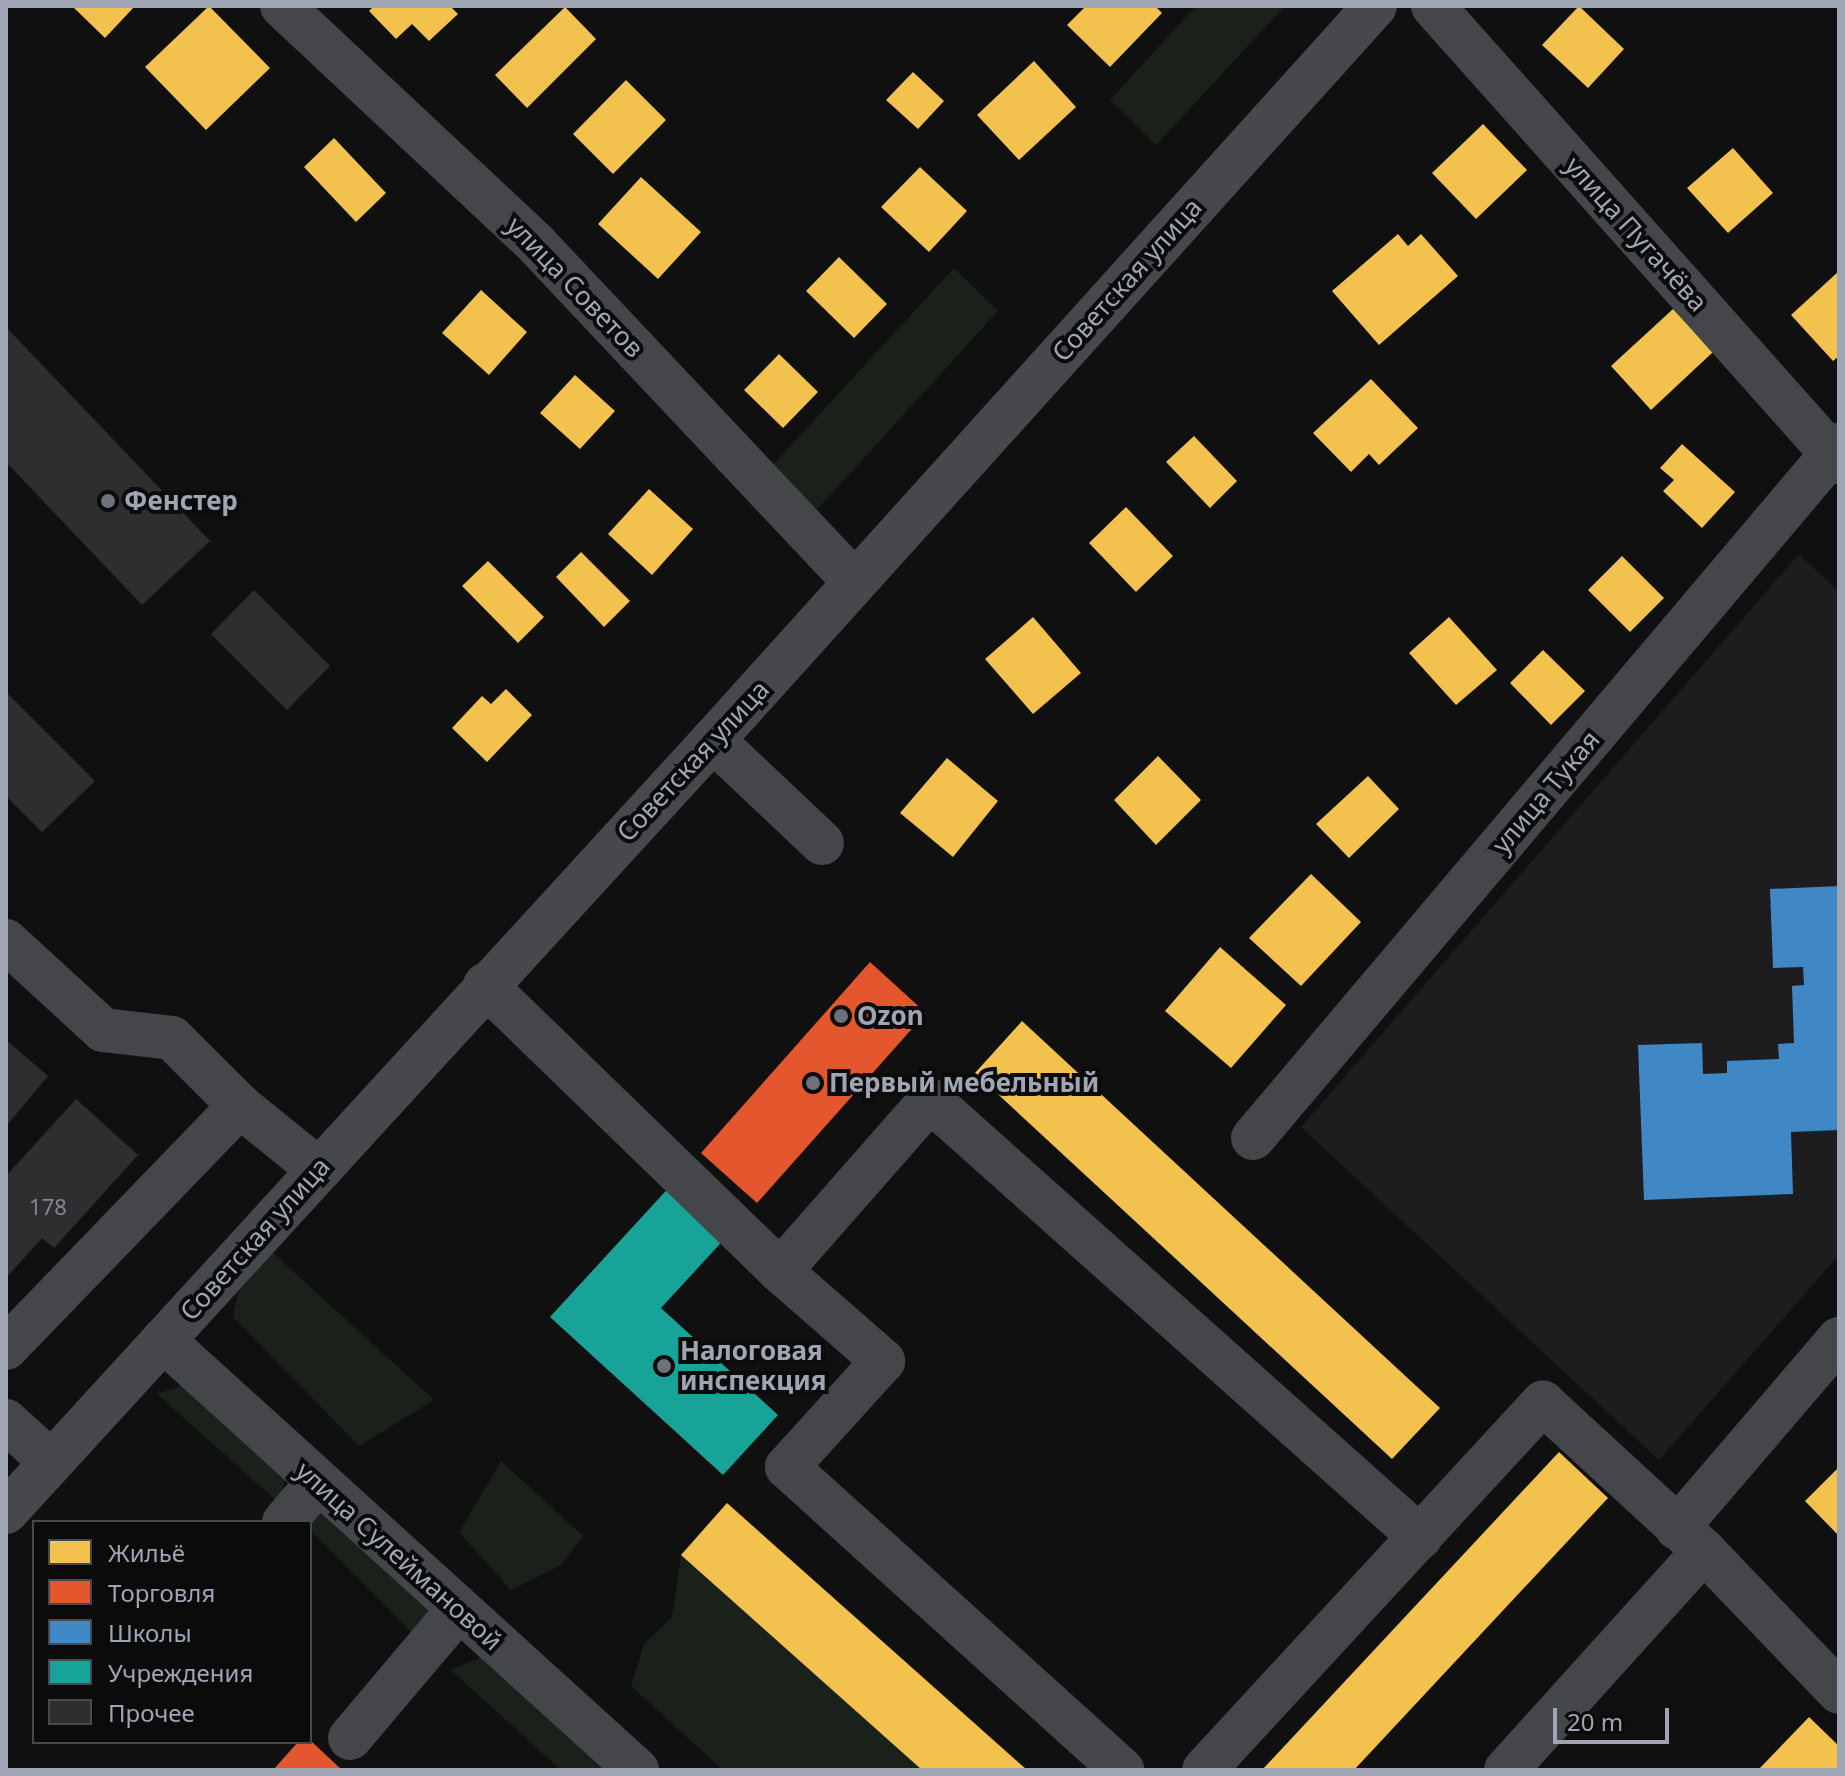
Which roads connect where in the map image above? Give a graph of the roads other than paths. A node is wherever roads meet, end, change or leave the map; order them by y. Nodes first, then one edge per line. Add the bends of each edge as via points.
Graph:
1 (282, 6) edge
2 (1375, 6) edge
3 (1433, 6) edge
4 (1836, 454) edge
5 (855, 582) junction
6 (713, 740) junction
7 (822, 843) dead end
8 (6, 941) edge
9 (485, 985) junction
10 (240, 1106) junction
11 (1253, 1138) dead end
12 (318, 1169) junction
13 (780, 1271) junction
14 (1839, 1339) edge
15 (163, 1340) junction
16 (6, 1348) edge
17 (6, 1421) edge
18 (51, 1462) junction
19 (318, 1482) junction
20 (6, 1512) edge
21 (286, 1520) edge
22 (1420, 1537) junction
23 (1690, 1539) junction
24 (458, 1610) junction
25 (1839, 1692) edge
26 (350, 1738) dead end
27 (637, 1770) edge
28 (1122, 1770) edge
29 (1204, 1770) edge
30 (1506, 1770) edge

1 - 5 street, улица Советов via 537,245
2 - 5 main road, Советская улица
3 - 4 street, улица Пугачёва
4 - 11 street, улица Тукая
5 - 6 main road, Советская улица
6 - 7 street
6 - 9 main road, Советская улица
8 - 10 street via 103,1030 172,1038
9 - 12 main road, Советская улица
9 - 13 street
10 - 12 street
10 - 16 street
12 - 15 main road, Советская улица
13 - 22 street via 930,1100
13 - 28 street via 883,1361 787,1467
14 - 23 street
15 - 18 main road, Советская улица
15 - 19 street, улица Сулеймановой
17 - 18 street
18 - 20 main road, Советская улица
19 - 21 street
19 - 24 street, улица Сулеймановой
22 - 23 street via 1543,1403
22 - 29 street
23 - 25 street
23 - 30 street
24 - 26 street
24 - 27 street, улица Сулеймановой

